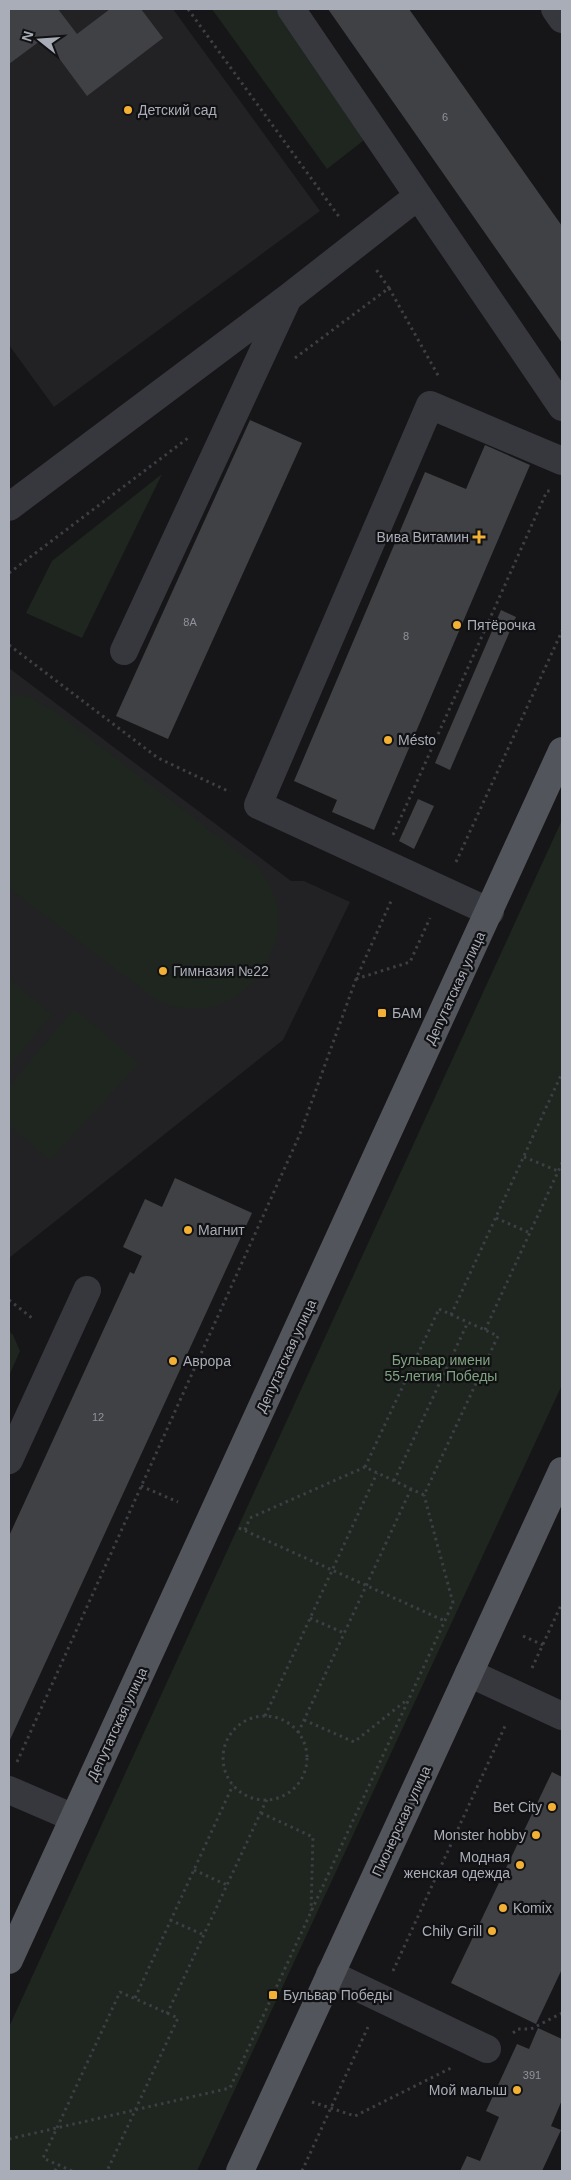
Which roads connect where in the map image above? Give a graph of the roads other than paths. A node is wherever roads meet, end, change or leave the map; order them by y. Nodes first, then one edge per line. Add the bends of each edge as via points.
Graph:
1 (291, 9) edge
2 (555, 9) edge
3 (562, 19) edge
4 (418, 196) junction
5 (289, 297) junction
6 (562, 407) edge
7 (562, 461) edge
8 (9, 507) edge
9 (124, 651) dead end
10 (562, 751) edge
11 (490, 912) junction
12 (87, 1290) dead end
13 (9, 1460) edge
14 (562, 1471) edge
15 (469, 1673) junction
16 (562, 1716) edge
17 (11, 1780) edge
18 (74, 1818) junction
19 (9, 1960) edge
20 (330, 1974) junction
21 (487, 2049) road end
22 (240, 2171) edge

1 - 4 lane
2 - 3 lane
4 - 5 lane
4 - 6 lane
5 - 8 lane
5 - 9 lane
7 - 11 lane via 430,405 258,806
10 - 11 main road, Депутатская улица
11 - 18 main road, Депутатская улица
12 - 13 lane
14 - 15 main road, Пионерская улица
15 - 16 lane
15 - 20 main road, Пионерская улица
17 - 18 lane
18 - 19 main road, Депутатская улица
20 - 21 lane
20 - 22 main road, Пионерская улица

